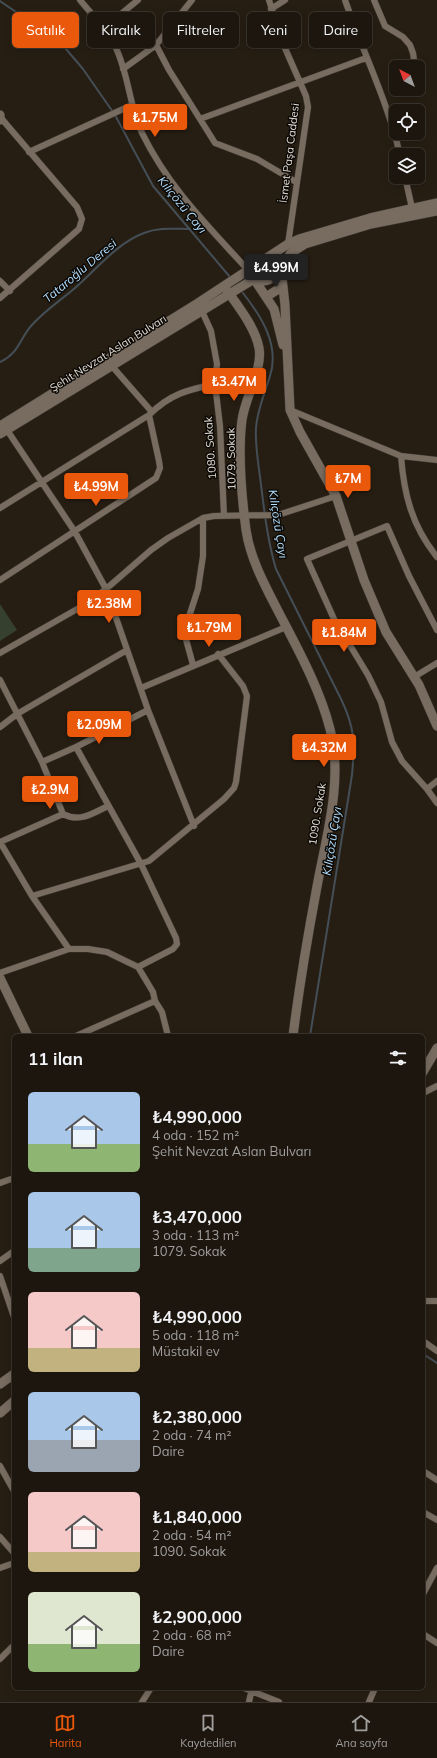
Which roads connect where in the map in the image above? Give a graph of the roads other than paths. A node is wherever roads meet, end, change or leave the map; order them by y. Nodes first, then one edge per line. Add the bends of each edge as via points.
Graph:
1 (80, 0) edge
2 (138, 0) edge
3 (192, 0) edge
4 (269, 0) edge
5 (285, 0) edge
6 (345, 0) edge
7 (374, 0) edge
8 (271, 8) junction
9 (90, 12) edge
10 (123, 12) edge
11 (156, 45) junction
12 (117, 48) edge
13 (366, 58) junction
14 (414, 60) edge
15 (124, 69) junction
16 (299, 82) junction
17 (132, 105) junction
18 (0, 118) edge
19 (200, 119) junction
20 (398, 148) edge
21 (29, 152) junction
22 (296, 182) junction
23 (407, 184) edge
24 (437, 203) edge
25 (412, 208) junction
26 (437, 211) edge
27 (288, 244) junction
28 (276, 253) junction
29 (281, 268) junction
30 (248, 276) junction
31 (0, 281) edge
32 (283, 289) junction
33 (226, 290) junction
34 (10, 291) junction
35 (266, 297) junction
36 (0, 298) edge
37 (285, 305) junction
38 (199, 306) junction
39 (274, 309) junction
40 (287, 361) junction
41 (111, 365) junction
42 (215, 384) junction
43 (290, 410) junction
44 (151, 414) junction
45 (2, 430) edge
46 (401, 456) junction
47 (437, 460) edge
48 (43, 483) junction
49 (336, 496) junction
50 (0, 508) edge
51 (245, 515) junction
52 (224, 516) junction
53 (203, 518) junction
54 (75, 532) junction
55 (351, 540) junction
56 (437, 557) edge
57 (0, 580) edge
58 (106, 589) junction
59 (286, 627) junction
60 (437, 630) edge
61 (127, 650) junction
62 (0, 653) edge
63 (218, 654) junction
64 (437, 662) edge
65 (193, 665) junction
66 (414, 677) junction
67 (0, 680) edge
68 (141, 688) junction
69 (148, 710) junction
70 (17, 714) junction
71 (437, 726) edge
72 (0, 727) edge
73 (76, 747) junction
74 (42, 762) junction
75 (437, 780) edge
76 (427, 789) junction
77 (437, 803) edge
78 (108, 806) junction
79 (64, 814) junction
80 (194, 826) junction
81 (0, 842) edge
82 (141, 864) junction
83 (32, 896) junction
84 (69, 949) junction
85 (138, 967) junction
86 (0, 974) edge
87 (0, 978) edge
88 (155, 1001) junction
89 (27, 1034) edge
90 (81, 1034) edge
91 (168, 1034) edge
92 (293, 1034) edge
93 (437, 1048) edge
94 (425, 1069) edge
95 (437, 1086) edge
96 (425, 1092) edge
97 (12, 1179) edge
98 (0, 1183) edge
99 (12, 1252) edge
100 (0, 1261) edge
101 (0, 1276) edge
102 (425, 1301) edge
103 (437, 1301) edge
104 (12, 1311) edge
105 (425, 1342) edge
106 (437, 1350) edge
107 (12, 1375) edge
108 (0, 1384) edge
109 (12, 1403) edge
110 (0, 1413) edge
111 (0, 1466) edge
112 (425, 1472) edge
113 (437, 1480) edge
114 (12, 1487) edge
115 (425, 1513) edge
116 (437, 1520) edge
117 (0, 1537) edge
118 (12, 1551) edge
119 (12, 1564) edge
120 (0, 1568) edge
121 (437, 1568) edge
122 (425, 1590) edge
123 (425, 1635) edge
124 (437, 1643) edge
125 (12, 1647) edge
126 (0, 1659) edge
127 (150, 1690) edge
128 (252, 1690) edge
129 (254, 1690) edge
130 (375, 1690) edge
131 (142, 1702) edge
132 (249, 1702) edge
133 (279, 1702) edge
134 (369, 1702) edge

1 - 9 street
2 - 10 street
3 - 11 street
4 - 8 street, İsmet Paşa Caddesi
5 - 8 street
6 - 13 street
7 - 14 street via 385,26 403,37 410,45
8 - 16 street, İsmet Paşa Caddesi
11 - 15 street
11 - 19 street
12 - 15 street
13 - 16 street
13 - 20 street via 387,108
15 - 17 street
16 - 19 street
16 - 22 street, İsmet Paşa Caddesi via 306,96 308,108
17 - 21 street
17 - 30 street via 142,133 168,179
18 - 21 street
19 - 22 street via 215,143 257,159
21 - 34 street via 77,207 82,219 79,229
22 - 27 street, İsmet Paşa Caddesi
23 - 25 street
24 - 25 street
25 - 27 street via 370,218
26 - 29 street via 371,224 305,244 291,253
27 - 28 street
28 - 29 street
28 - 30 street
29 - 30 street via 268,281 262,282
29 - 32 street
30 - 33 street, Şehit Nevzat Aslan Bulvarı
30 - 35 street
31 - 34 street
32 - 35 street
32 - 37 street
33 - 38 street, Şehit Nevzat Aslan Bulvarı
33 - 51 street, 1079. Sokak via 251,329 259,348 258,366 246,398 241,428
34 - 36 street
35 - 39 street
37 - 39 street
37 - 40 street
38 - 41 street, Şehit Nevzat Aslan Bulvarı
38 - 42 street, 1080. Sokak via 211,331 215,347
38 - 45 street, Şehit Nevzat Aslan Bulvarı
39 - 40 street
40 - 43 street
41 - 44 street
41 - 45 street, Şehit Nevzat Aslan Bulvarı
42 - 44 street via 179,393
42 - 52 street, 1080. Sokak via 220,426
43 - 46 street
43 - 49 street
44 - 48 street
44 - 54 street via 160,468 156,478
45 - 48 street
46 - 47 street
46 - 56 street via 403,482 410,507 425,540
48 - 50 street
48 - 54 street
49 - 51 street via 278,515
49 - 55 street
51 - 52 street
51 - 59 street, 1090. Sokak via 252,557
52 - 53 street
53 - 58 street via 151,550
53 - 65 street via 198,589 184,632
54 - 57 street
54 - 58 street
55 - 60 street via 387,526
55 - 66 street via 386,632
55 - 76 street via 307,559 334,619 381,702 392,742 402,761
58 - 61 street
58 - 62 street via 86,604
59 - 63 street
59 - 92 street, 1090. Sokak via 326,714 333,746 334,772 332,803 300,978
61 - 68 street
61 - 70 street
63 - 65 street
63 - 80 street via 243,686 247,696 237,775 234,788
64 - 66 street
65 - 68 street
66 - 71 street via 424,693
67 - 70 street
68 - 69 street
69 - 73 street
69 - 80 street
70 - 72 street
70 - 74 street
73 - 74 street
73 - 78 street
74 - 79 street
75 - 76 street
76 - 77 street
78 - 79 street via 80,819
78 - 82 street
79 - 81 street
80 - 82 street via 157,856
81 - 83 street
82 - 83 street
82 - 85 street via 177,944 173,949
83 - 84 street
84 - 85 street via 107,952
84 - 86 street
85 - 88 street via 153,992
87 - 89 street
88 - 90 street
88 - 91 street via 162,1012
93 - 94 street
95 - 96 street
97 - 98 street
99 - 100 street
101 - 104 street
102 - 103 street
105 - 106 street
107 - 108 street
109 - 110 street
111 - 114 street
112 - 113 street
115 - 116 street
117 - 118 street
119 - 120 street
121 - 122 street
123 - 124 street
125 - 126 street
127 - 131 street
128 - 132 street
129 - 133 street
130 - 134 street

